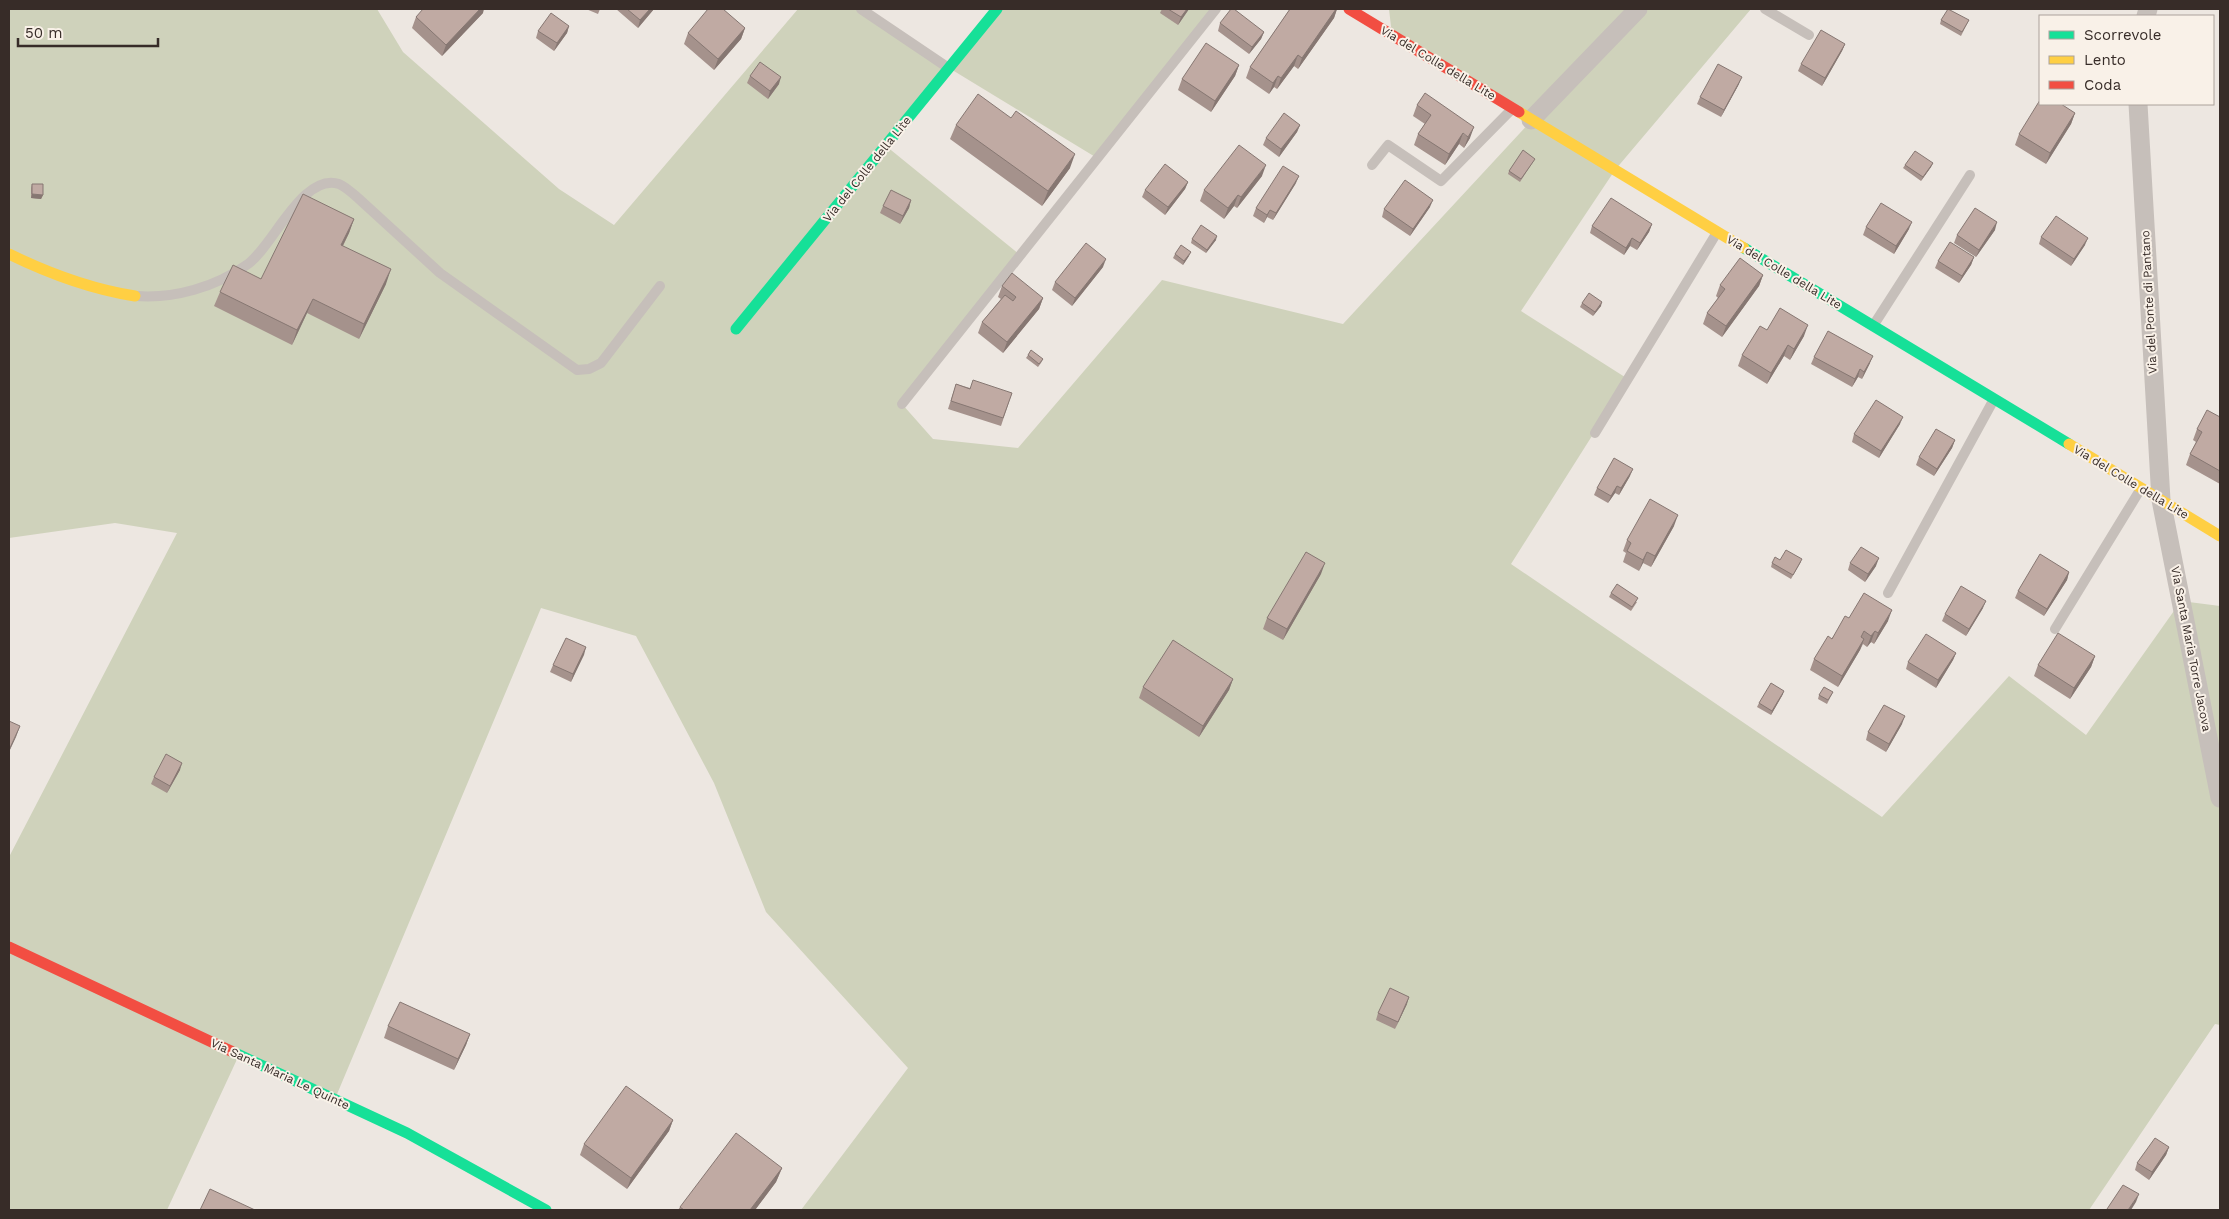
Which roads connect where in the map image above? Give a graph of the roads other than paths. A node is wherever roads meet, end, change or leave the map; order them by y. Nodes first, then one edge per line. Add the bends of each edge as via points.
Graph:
1 (861, 9) edge
2 (997, 9) edge
3 (1216, 9) edge
4 (1349, 9) edge
5 (1638, 9) edge
6 (1765, 9) edge
7 (1809, 35) dead end
8 (949, 68) junction
9 (2138, 105) edge
10 (1512, 109) junction
11 (1531, 120) junction
12 (1372, 164) dead end
13 (1970, 175) dead end
14 (1717, 232) junction
15 (9, 254) edge
16 (660, 286) dead end
17 (134, 296) joint
18 (1873, 326) junction
19 (736, 329) dead end
20 (1995, 399) junction
21 (902, 404) dead end
22 (1594, 433) dead end
23 (2141, 488) junction
24 (2161, 500) junction
25 (2220, 536) edge
26 (1888, 593) dead end
27 (2055, 629) dead end
28 (2220, 798) edge
29 (9, 947) edge
30 (546, 1210) edge

1 - 8 lane
2 - 8 street, Via del Colle della Lite
3 - 21 lane
4 - 10 street, Via del Colle della Lite
5 - 11 street
6 - 7 lane
8 - 19 street, Via del Colle della Lite
9 - 24 street, Via del Ponte di Pantano
10 - 11 street, Via del Colle della Lite
10 - 12 lane via 1441,181 1388,145
11 - 14 street, Via del Colle della Lite
13 - 18 lane
14 - 18 street, Via del Colle della Lite
14 - 22 lane
15 - 17 street via 70,282
16 - 17 lane via 601,363 577,370 440,273 358,198 334,183 322,184 306,194 260,252 239,270 183,293 159,297
18 - 20 street, Via del Colle della Lite
20 - 23 street, Via del Colle della Lite
20 - 26 lane
23 - 24 street, Via del Colle della Lite
23 - 27 lane
24 - 25 street, Via del Colle della Lite
24 - 28 street, Via Santa Maria Torre Jacova
29 - 30 street, Via Santa Maria Le Quinte via 407,1133

